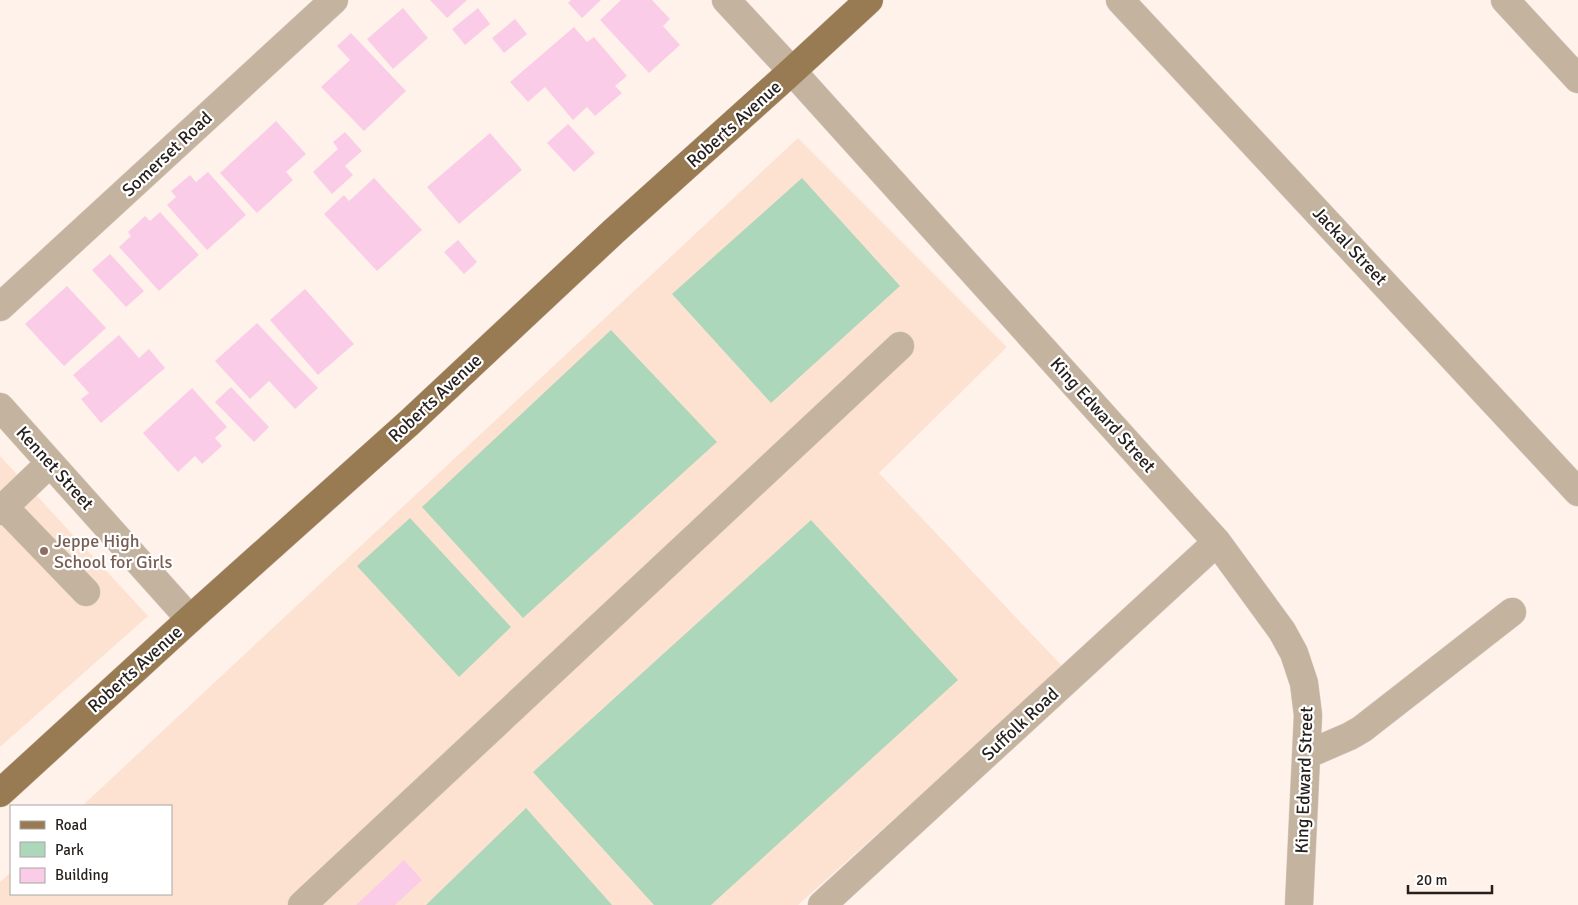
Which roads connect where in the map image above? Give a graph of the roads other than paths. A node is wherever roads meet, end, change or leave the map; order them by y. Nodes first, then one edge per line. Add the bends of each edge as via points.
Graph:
1 (334, 0) edge
2 (726, 0) edge
3 (868, 0) edge
4 (1120, 0) edge
5 (1505, 0) edge
6 (792, 71) junction
7 (1578, 79) edge
8 (0, 307) edge
9 (900, 346) dead end
10 (0, 407) edge
11 (50, 463) junction
12 (1578, 492) edge
13 (2, 509) edge
14 (1217, 542) junction
15 (86, 592) dead end
16 (1512, 612) dead end
17 (190, 619) junction
18 (1306, 755) junction
19 (0, 793) edge
20 (1297, 903) edge
21 (302, 905) edge
22 (822, 905) edge

1 - 8 street, Somerset Road
2 - 6 street, King Edward Street
3 - 6 main road, Roberts Avenue
4 - 12 street, Jackal Street
5 - 7 street
6 - 14 street, King Edward Street
6 - 17 main road, Roberts Avenue
9 - 21 street
10 - 11 street, Kennet Street
11 - 13 street
11 - 17 street, Kennet Street
13 - 15 street
14 - 18 street, King Edward Street via 1282,631 1294,654 1304,683 1308,715
14 - 22 street, Suffolk Road
16 - 18 street via 1362,729
17 - 19 main road, Roberts Avenue
18 - 20 street, King Edward Street

